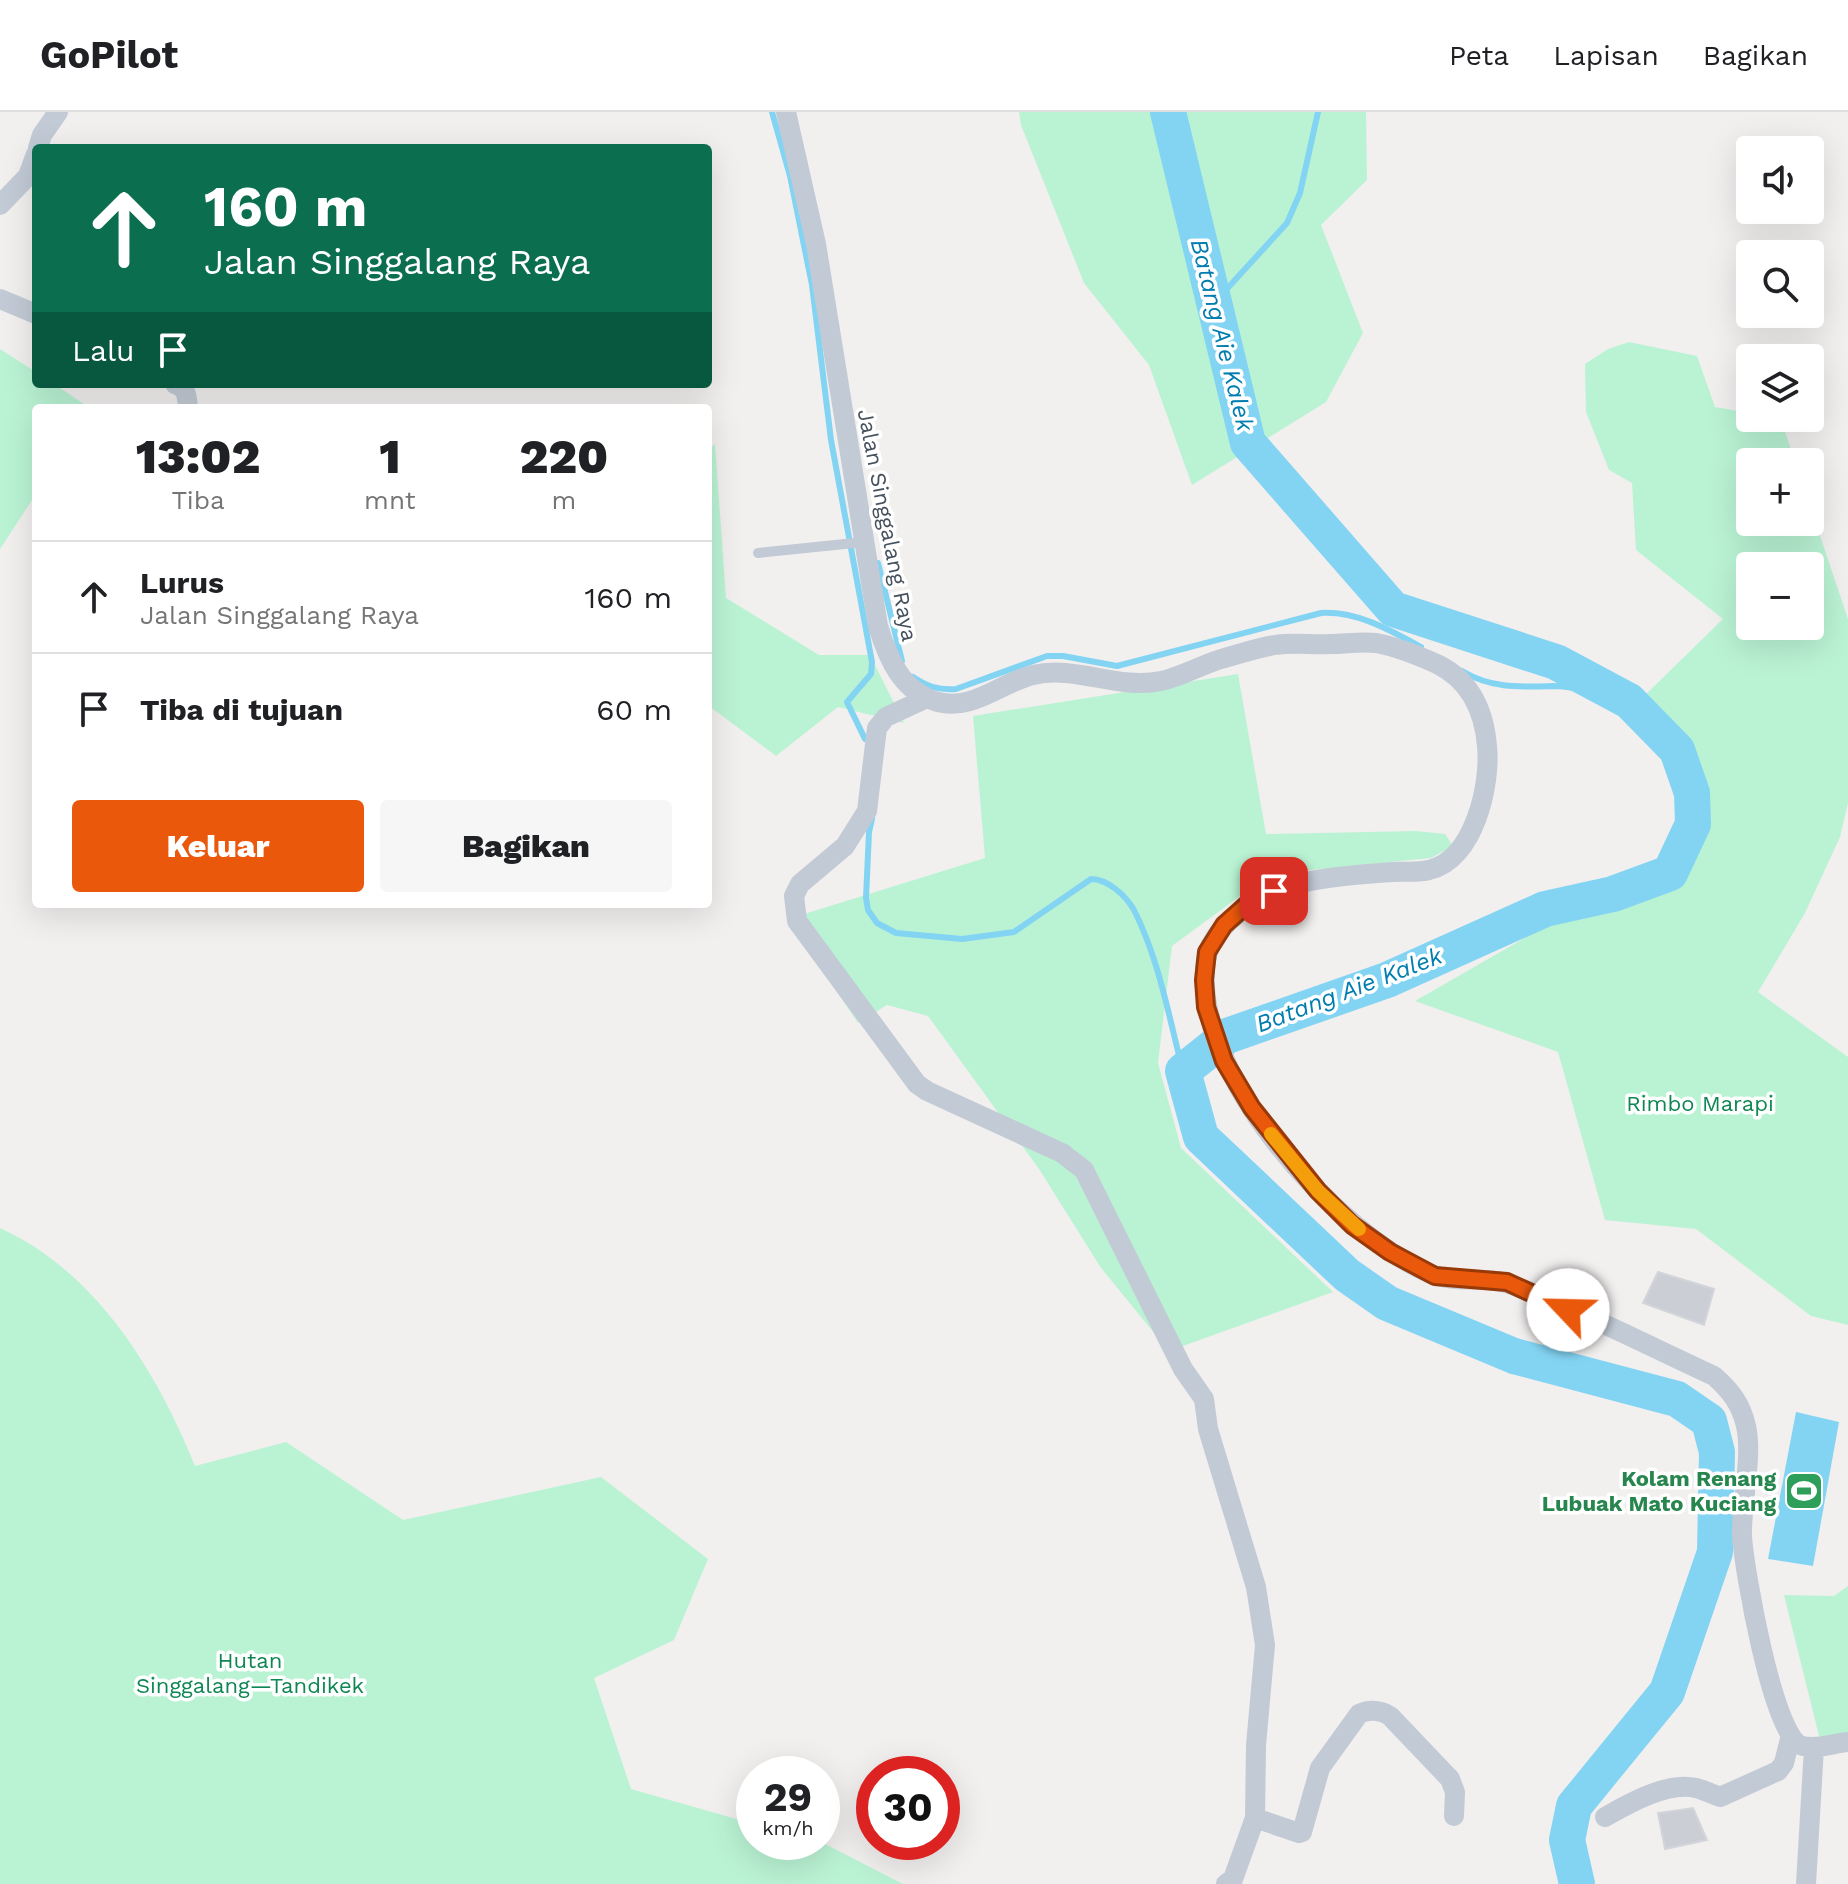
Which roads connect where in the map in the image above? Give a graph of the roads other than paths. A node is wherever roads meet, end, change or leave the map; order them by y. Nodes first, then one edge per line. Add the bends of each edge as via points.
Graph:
1 (58, 112) edge
2 (786, 112) edge
3 (39, 144) edge
4 (32, 165) edge
5 (0, 205) edge
6 (0, 299) edge
7 (32, 312) edge
8 (864, 542) junction
9 (758, 553) dead end
10 (927, 698) junction
11 (1790, 1739) junction
12 (1848, 1742) edge
13 (1814, 1747) junction
14 (1454, 1816) dead end
15 (1605, 1817) dead end
16 (1255, 1818) junction
17 (1226, 1884) edge
18 (1806, 1884) edge

1 - 3 street
2 - 8 street, Jalan Singgalang Raya via 816,244
4 - 5 street
6 - 7 street
8 - 9 lane
8 - 10 street, Jalan Singgalang Raya via 886,653 908,686
10 - 11 street via 959,704 985,697 1007,683 1066,671 1111,682 1160,681 1278,644 1371,642 1408,651 1464,682 1486,728 1489,759 1475,826 1456,853 1432,870 1337,876 1252,900 1224,925 1207,952 1206,1007 1224,1061 1252,1108 1352,1225 1435,1276 1507,1282 1714,1376 1730,1390 1747,1431 1742,1537 1749,1593
10 - 16 street via 886,717 877,728 867,811 845,846 800,884 794,896 797,921 917,1084 1062,1153 1084,1170 1183,1369 1204,1399 1208,1429 1256,1587 1265,1645
11 - 13 street
11 - 15 street via 1784,1763 1771,1776 1720,1797 1693,1787 1667,1790 1636,1799
12 - 13 street
13 - 18 street
14 - 16 street via 1450,1779 1390,1716 1369,1711 1359,1714 1320,1768 1302,1832
16 - 17 street via 1233,1879

